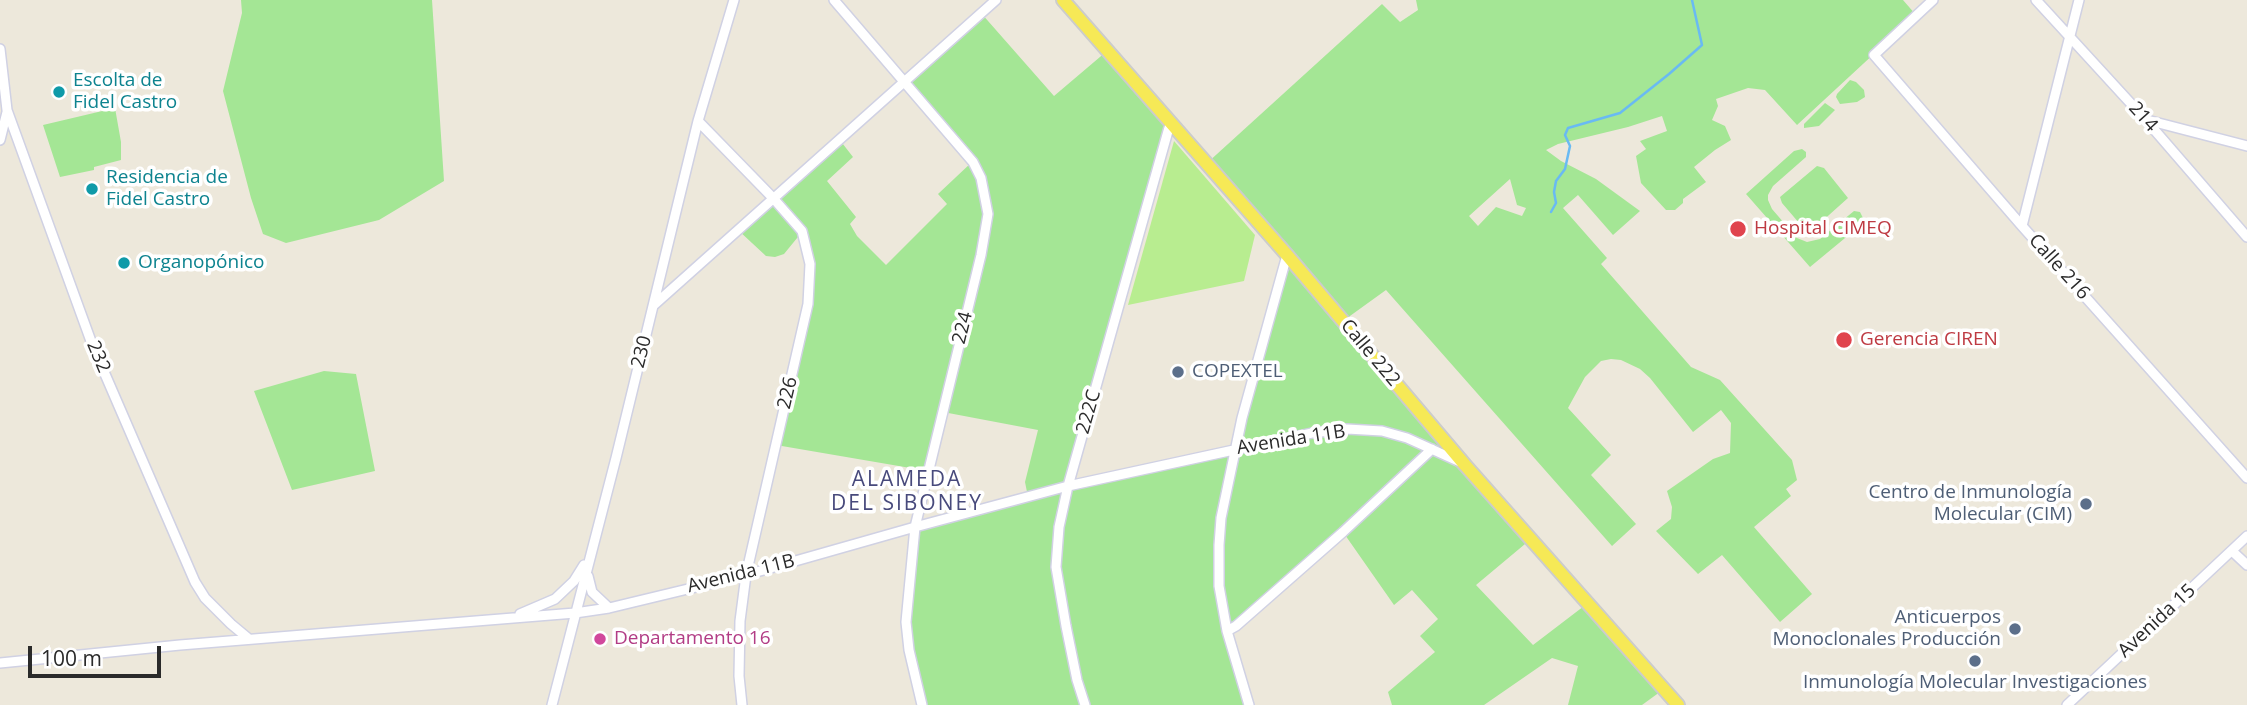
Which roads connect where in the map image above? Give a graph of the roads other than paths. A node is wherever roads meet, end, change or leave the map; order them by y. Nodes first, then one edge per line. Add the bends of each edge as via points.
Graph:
1 (734, 0) edge
2 (834, 0) edge
3 (996, 0) edge
4 (1063, 0) edge
5 (1933, 0) edge
6 (2036, 0) edge
7 (2079, 0) edge
8 (2070, 38) junction
9 (0, 49) edge
10 (1, 63) edge
11 (904, 82) junction
12 (7, 110) junction
13 (2145, 119) junction
14 (698, 121) junction
15 (1170, 124) junction
16 (0, 140) edge
17 (2247, 146) edge
18 (774, 198) junction
19 (2022, 226) junction
20 (2247, 237) edge
21 (1287, 255) junction
22 (653, 306) junction
23 (1237, 448) junction
24 (1432, 449) junction
25 (1465, 464) junction
26 (2247, 478) edge
27 (1068, 486) junction
28 (915, 527) junction
29 (2247, 536) edge
30 (594, 540) junction
31 (2232, 551) junction
32 (588, 562) junction
33 (2247, 565) edge
34 (746, 575) junction
35 (609, 608) junction
36 (575, 613) junction
37 (507, 618) junction
38 (1227, 631) junction
39 (249, 639) junction
40 (0, 663) edge
41 (552, 705) edge
42 (742, 705) edge
43 (922, 705) edge
44 (1085, 705) edge
45 (1250, 705) edge
46 (1678, 705) edge
47 (2067, 705) edge

1 - 14 street, 230
2 - 11 street, 224
3 - 11 street
4 - 15 main road, Calle 222
5 - 19 street, Calle 216 via 1874,55
6 - 8 street, 214
7 - 8 street
8 - 13 street, 214
8 - 19 street
9 - 10 street, 232
10 - 12 street, 232
11 - 18 street
11 - 28 street, 224 via 973,162 988,214
12 - 16 street
12 - 39 street, 232 via 92,344 195,582 205,598
13 - 17 street
13 - 20 street, 214
14 - 18 street, 226
14 - 22 street, 230
15 - 21 main road, Calle 222
15 - 27 street, 222C
18 - 22 street
18 - 34 street, 226 via 802,231 810,264 808,304
19 - 26 street, Calle 216
21 - 23 street
21 - 25 main road, Calle 222
22 - 30 street, 230
23 - 24 street, Avenida 11B via 1347,429 1382,430
23 - 27 street, Avenida 11B
23 - 38 street via 1219,545 1219,586
24 - 25 street, Avenida 11B
24 - 38 street
25 - 46 main road, Calle 222
27 - 28 street, Avenida 11B
27 - 44 street, 222C via 1056,567
28 - 34 street, Avenida 11B
28 - 43 street, 224 via 906,622
29 - 31 street, Avenida 15
30 - 32 street, 230
30 - 37 street via 584,566 566,590 546,604
31 - 33 street
31 - 47 street, Avenida 15
32 - 35 street via 592,592
32 - 36 street, 230
34 - 35 street, Avenida 11B
34 - 42 street, 226 via 740,621
35 - 36 street, Avenida 11B
36 - 37 street, Avenida 11B
36 - 41 street, 230
37 - 39 street, Avenida 11B
38 - 45 street
39 - 40 street, Avenida 11B

